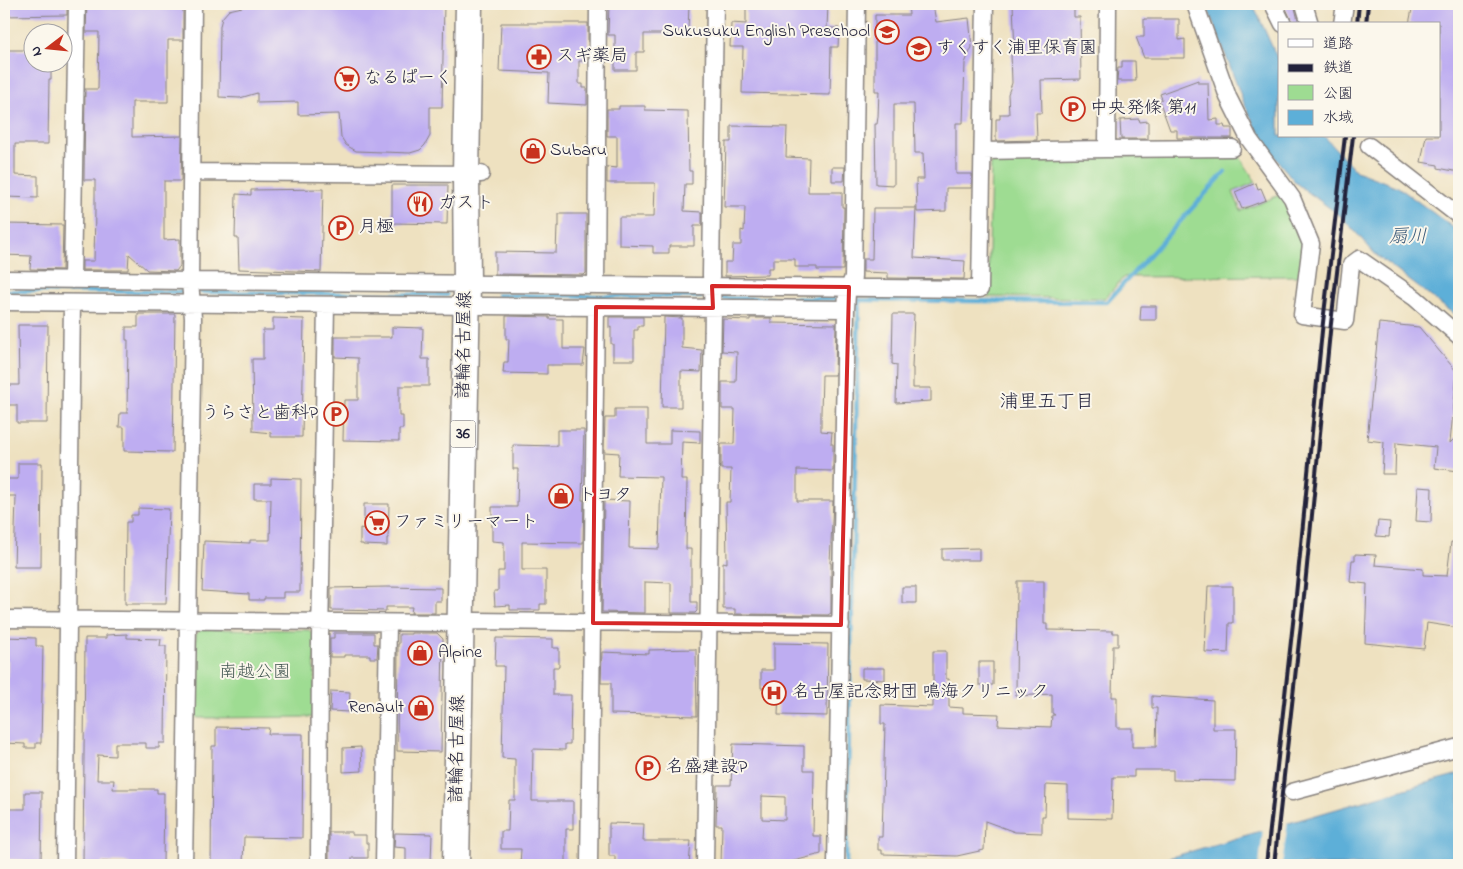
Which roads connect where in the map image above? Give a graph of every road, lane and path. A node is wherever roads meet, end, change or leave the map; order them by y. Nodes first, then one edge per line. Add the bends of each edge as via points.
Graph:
1 (77, 4) edge
2 (193, 4) edge
3 (469, 4) edge
4 (484, 4) edge
5 (598, 4) edge
6 (715, 4) edge
7 (857, 4) edge
8 (985, 4) edge
9 (1108, 4) edge
10 (1195, 4) edge
11 (1273, 4) edge
12 (1304, 4) edge
13 (1345, 4) edge
14 (1281, 22) edge
15 (1309, 22) edge
16 (1342, 22) edge
17 (1369, 146) dead end
18 (1107, 148) junction
19 (1232, 148) dead end
20 (984, 151) junction
21 (191, 172) junction
22 (474, 174) junction
23 (1459, 216) edge
24 (4, 279) edge
25 (72, 280) junction
26 (190, 281) junction
27 (596, 286) junction
28 (712, 286) junction
29 (849, 288) junction
30 (473, 295) junction
31 (4, 302) edge
32 (72, 303) junction
33 (193, 304) junction
34 (326, 305) junction
35 (596, 307) junction
36 (713, 308) junction
37 (846, 309) junction
38 (1459, 336) edge
39 (4, 619) edge
40 (67, 620) junction
41 (188, 620) junction
42 (321, 622) junction
43 (467, 622) junction
44 (388, 623) junction
45 (593, 623) junction
46 (708, 623) junction
47 (841, 625) junction
48 (1459, 746) edge
49 (1292, 792) dead end
50 (65, 865) edge
51 (184, 865) edge
52 (318, 865) edge
53 (384, 865) edge
54 (456, 865) edge
55 (472, 865) edge
56 (589, 865) edge
57 (705, 865) edge
58 (836, 865) edge

1 - 25 street
2 - 21 street
3 - 22 main road, 諸輪名古屋線 / 36
4 - 22 main road, 諸輪名古屋線 / 36
5 - 27 street
6 - 28 street
7 - 29 street via 853,277
8 - 20 street
9 - 18 street
10 - 38 street via 1228,97 1249,139 1292,198 1311,244 1302,315 1346,321 1351,265 1359,259 1415,298
11 - 14 street
12 - 15 street
13 - 16 street
17 - 23 street
18 - 19 street
18 - 20 street
20 - 29 street via 980,289
21 - 22 street
21 - 26 street
22 - 30 main road, 諸輪名古屋線 / 36
24 - 25 street
25 - 26 street
26 - 30 street
26 - 33 street
27 - 28 street
27 - 30 street
28 - 29 street
28 - 36 street
29 - 37 street
30 - 34 street
30 - 35 street
30 - 43 main road, 諸輪名古屋線 / 36
31 - 32 street
32 - 33 street
32 - 40 street
33 - 34 street
33 - 41 street
34 - 42 street
35 - 36 street
35 - 45 street
36 - 37 street
36 - 46 street
37 - 47 street
39 - 40 street
40 - 41 street
40 - 50 street
41 - 42 street
41 - 51 street
42 - 44 street
42 - 52 street
43 - 44 street
43 - 45 street
43 - 54 main road, 諸輪名古屋線 / 36
43 - 55 main road, 諸輪名古屋線 / 36
44 - 53 street
45 - 46 street
45 - 56 street
46 - 47 street
46 - 57 street
47 - 58 street
48 - 49 street

